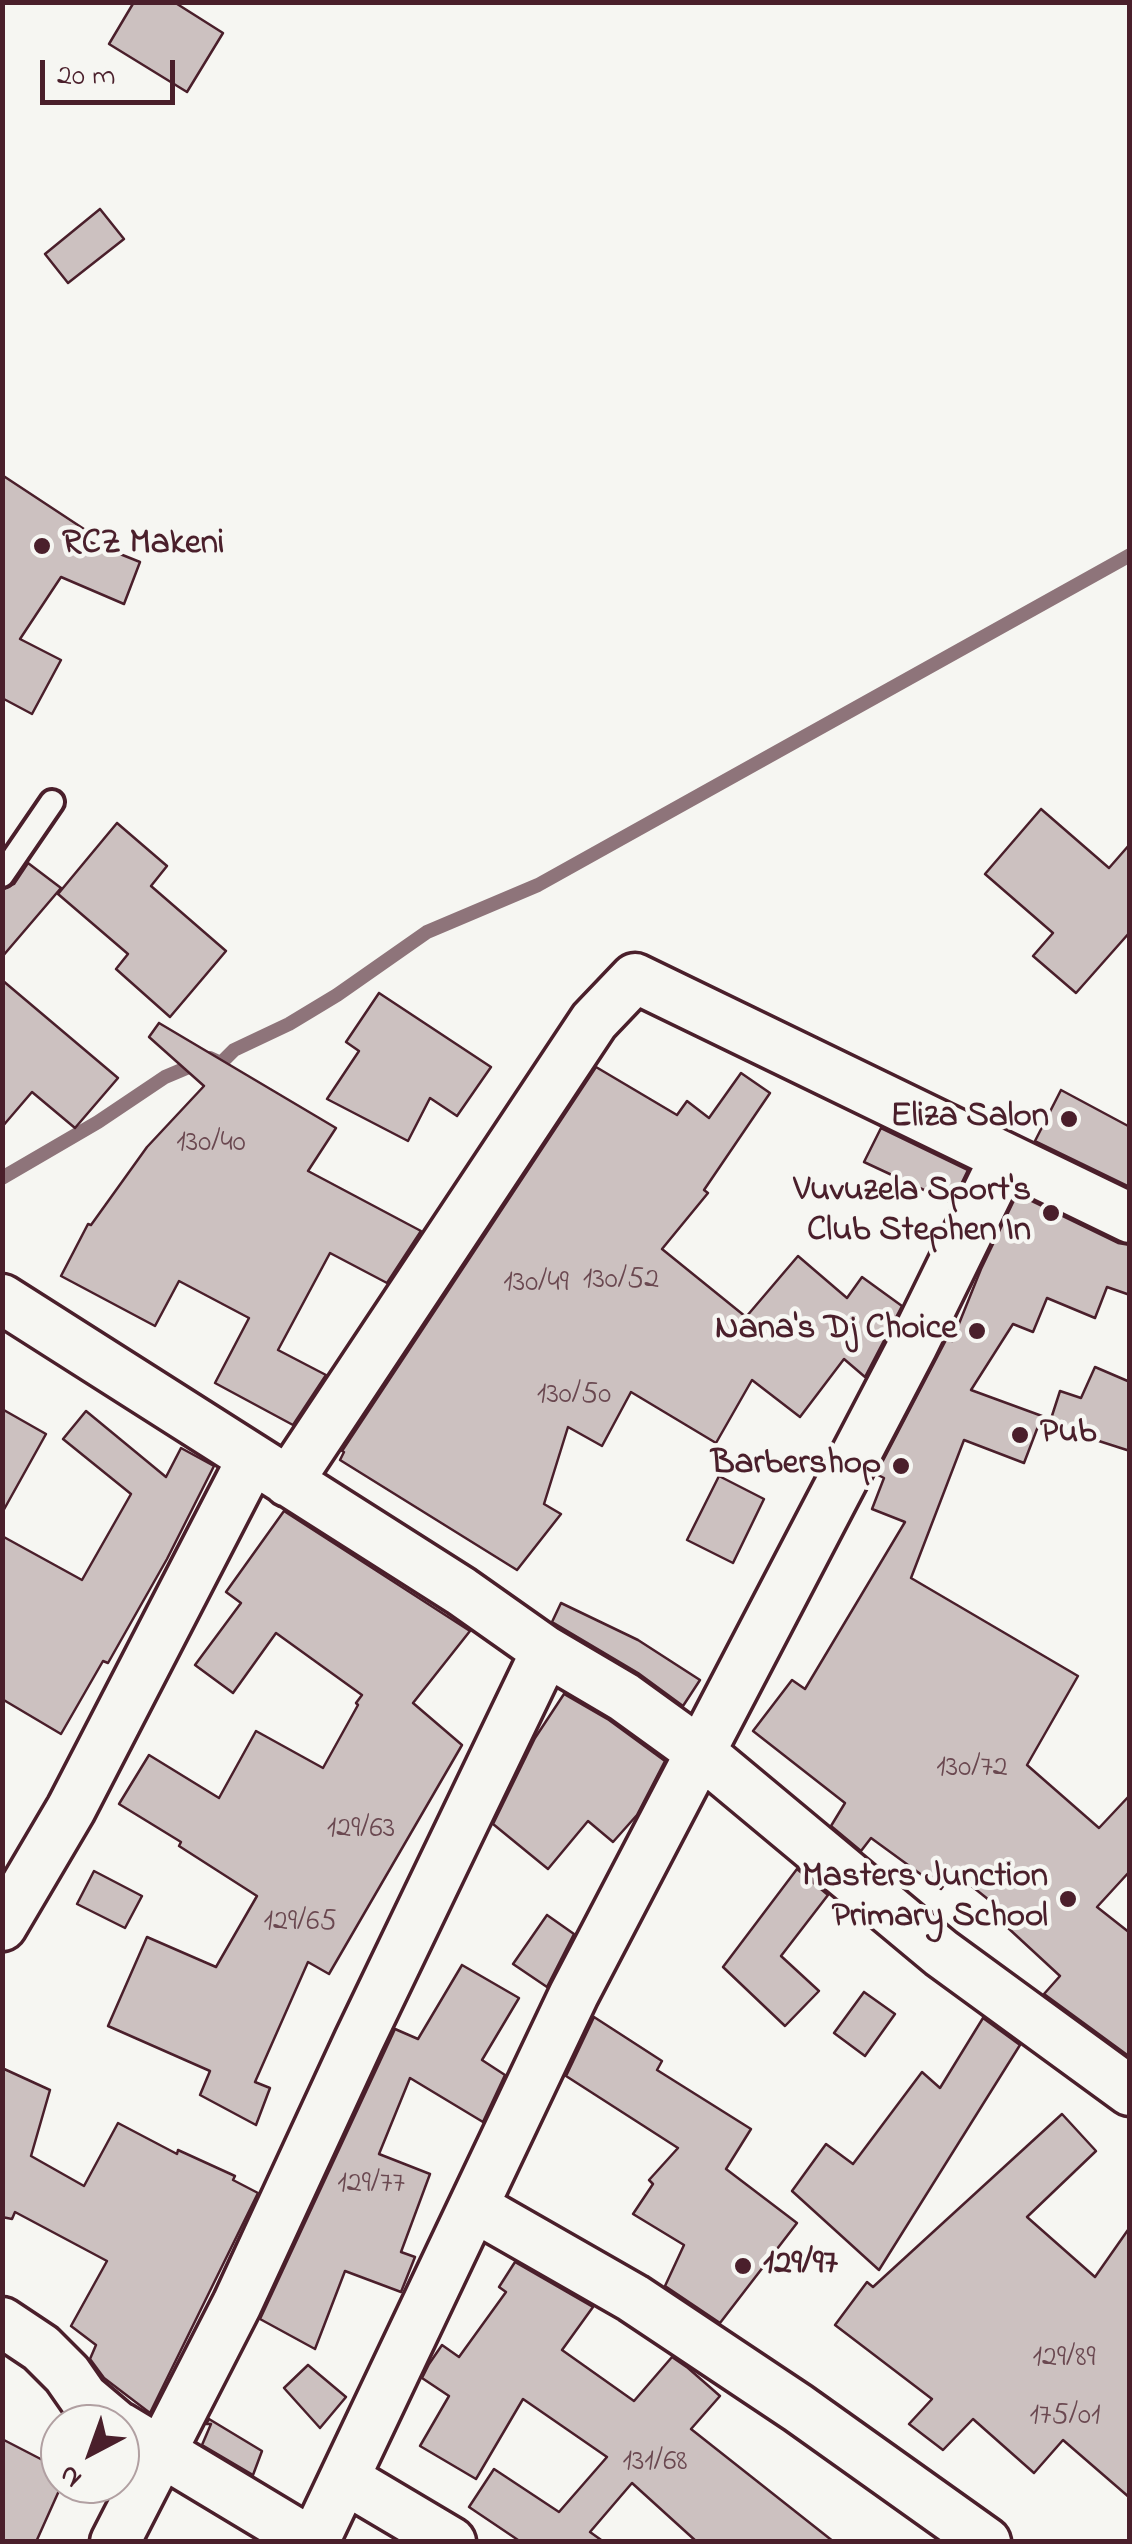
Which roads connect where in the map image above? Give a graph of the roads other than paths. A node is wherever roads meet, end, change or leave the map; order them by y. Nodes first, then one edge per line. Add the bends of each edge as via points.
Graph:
1 (52, 802) dead end
2 (2, 875) edge
3 (1004, 1158) junction
4 (1130, 1218) edge
5 (2, 1300) edge
6 (270, 1471) junction
7 (546, 1651) junction
8 (700, 1752) junction
9 (2, 1926) edge
10 (1130, 2091) edge
11 (474, 2207) junction
12 (2, 2322) edge
13 (91, 2404) edge
14 (140, 2441) edge
15 (160, 2454) junction
16 (346, 2478) junction
17 (115, 2542) edge
18 (312, 2542) edge
19 (450, 2542) edge
20 (986, 2542) edge

1 - 2 lane
3 - 4 street
3 - 6 street via 635,978 594,1021
3 - 8 street
5 - 6 street
6 - 7 street
6 - 9 street
7 - 8 street
7 - 15 street
8 - 10 street via 941,1953
8 - 11 street via 574,1994
11 - 16 street
11 - 20 street via 633,2298
12 - 13 street via 40,2348
14 - 15 street
15 - 17 street
15 - 18 street
16 - 18 street
16 - 19 street

